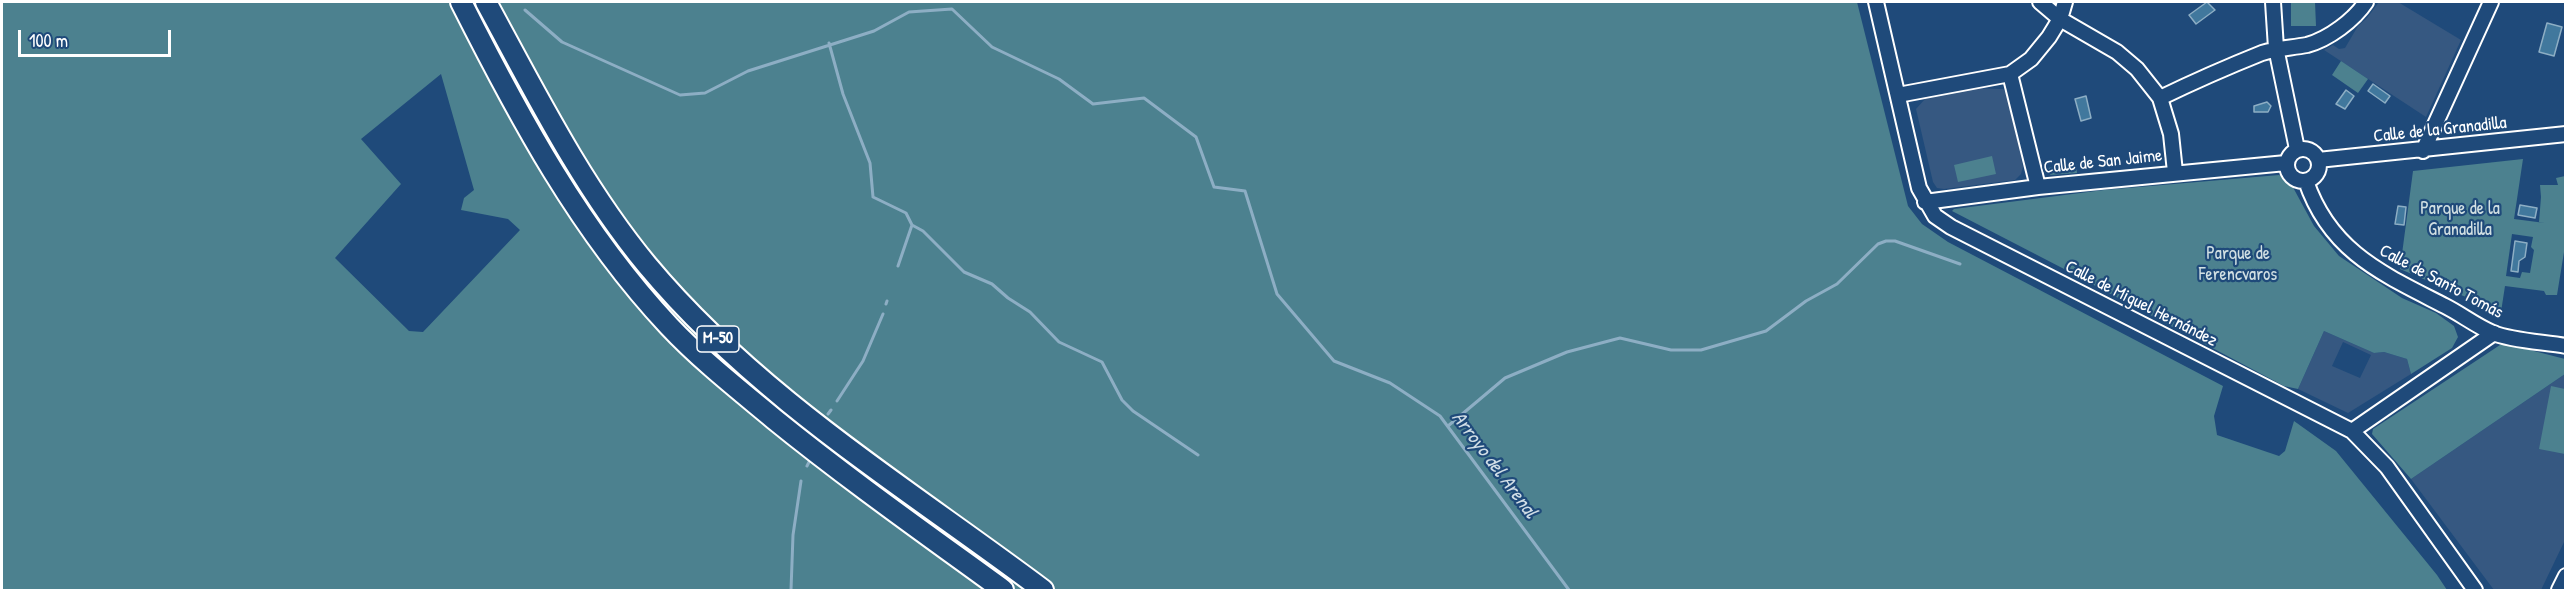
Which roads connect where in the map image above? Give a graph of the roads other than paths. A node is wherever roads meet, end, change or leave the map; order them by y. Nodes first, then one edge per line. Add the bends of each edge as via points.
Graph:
1 (461, 2) edge
2 (486, 2) edge
3 (1876, 2) edge
4 (2040, 2) edge
5 (2065, 2) edge
6 (2273, 2) edge
7 (2366, 2) edge
8 (2491, 2) edge
9 (2060, 19) junction
10 (2276, 48) junction
11 (2010, 74) junction
12 (1898, 95) junction
13 (2160, 98) junction
14 (2565, 134) edge
15 (2297, 149) junction
16 (2423, 151) junction
17 (2318, 160) junction
18 (2286, 163) junction
19 (2175, 172) junction
20 (2306, 181) junction
21 (2038, 187) junction
22 (1925, 202) junction
23 (2494, 333) junction
24 (2565, 346) edge
25 (2352, 431) junction
26 (1003, 591) edge
27 (1043, 591) edge
28 (2475, 591) edge

1 - 26 highway, M-50 via 553,174 629,281 669,326 721,376 830,464
2 - 27 highway, M-50 via 574,163 610,218 688,310 736,357 843,446
3 - 12 street, Calle de Miguel Hernández
4 - 9 street
5 - 9 street
6 - 10 street
7 - 10 street via 2331,33 2308,44
8 - 16 street
9 - 11 street via 2031,59
9 - 13 street via 2118,52
10 - 13 street via 2214,71
10 - 15 street
11 - 12 street
11 - 21 street
12 - 22 street, Calle de Miguel Hernández
13 - 19 street
14 - 16 street, Calle de la Granadilla
15 - 17 street via 2312,151
15 - 18 street via 2289,154
16 - 17 street, Calle de la Granadilla
17 - 20 street via 2318,171
18 - 19 street, Calle de San Jaime
18 - 20 street via 2292,177
19 - 21 street, Calle de San Jaime
20 - 23 street, Calle de Santo Tomás via 2334,234 2364,261
21 - 22 street, Calle de San Jaime
22 - 25 street, Calle de Miguel Hernández via 1935,216 1951,227
23 - 24 street, Calle de Santo Tomás
23 - 25 street
25 - 28 street, Calle de Miguel Hernández via 2386,468

